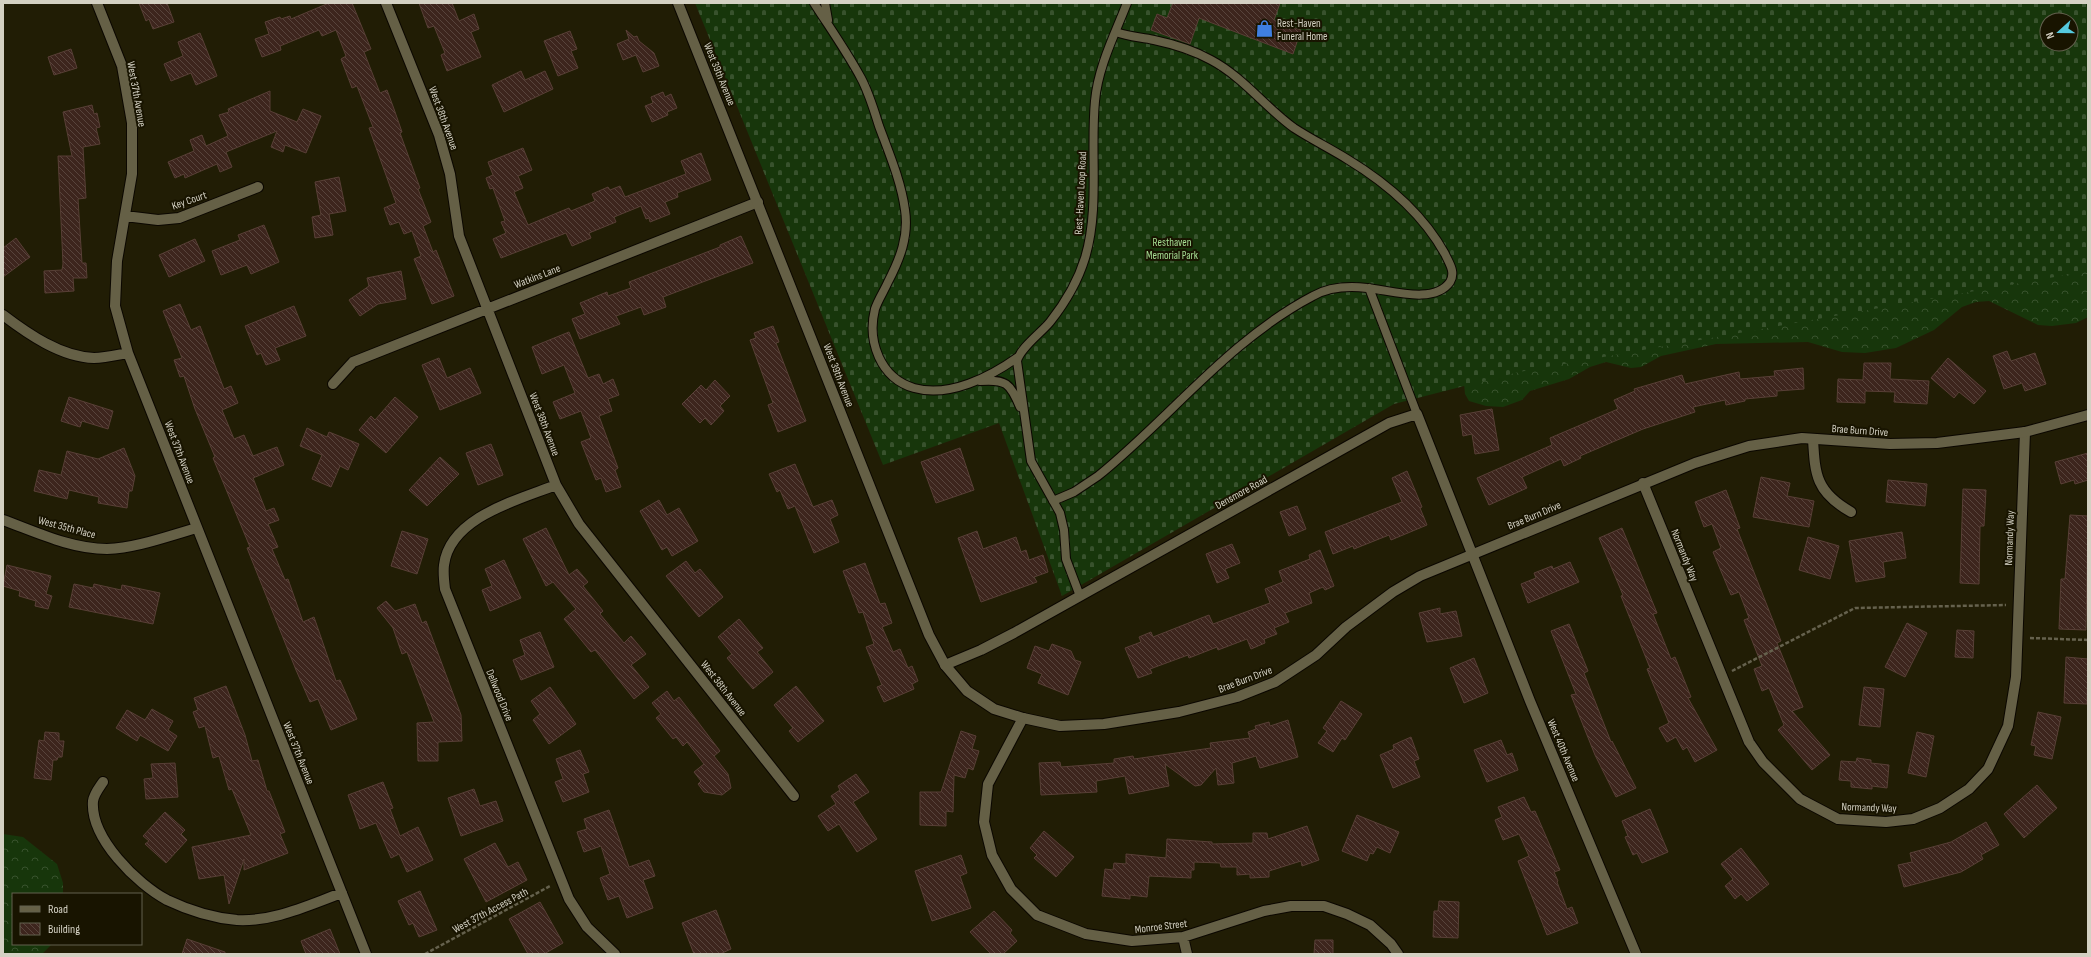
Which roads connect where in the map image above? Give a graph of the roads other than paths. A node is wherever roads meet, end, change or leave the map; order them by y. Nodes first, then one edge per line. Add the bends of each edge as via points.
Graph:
1 (97, 3) edge
2 (386, 3) edge
3 (678, 3) edge
4 (814, 3) edge
5 (825, 3) edge
6 (1127, 3) edge
7 (829, 27) junction
8 (1116, 32) junction
9 (258, 187) dead end
10 (758, 202) junction
11 (125, 216) junction
12 (1369, 288) junction
13 (487, 308) junction
14 (3, 315) edge
15 (128, 353) junction
16 (1018, 357) junction
17 (972, 382) junction
18 (333, 384) dead end
19 (1417, 414) junction
20 (2088, 415) edge
21 (1025, 416) junction
22 (2025, 432) junction
23 (1813, 439) junction
24 (1643, 483) junction
25 (556, 485) junction
26 (1053, 501) junction
27 (1851, 512) dead end
28 (3, 520) edge
29 (197, 528) junction
30 (1472, 554) junction
31 (1080, 596) junction
32 (945, 665) junction
33 (1023, 718) junction
34 (103, 782) dead end
35 (794, 796) dead end
36 (342, 893) junction
37 (1184, 937) junction
38 (366, 954) edge
39 (615, 954) edge
40 (1187, 954) edge
41 (1398, 954) edge
42 (1636, 954) edge

1 - 11 street, West 37th Avenue via 122,66 132,122 132,174
2 - 13 street, West 38th Avenue via 439,135 450,174 459,236
3 - 10 street, West 39th Avenue
4 - 7 lane
5 - 7 lane
6 - 8 lane, Rest-Haven Loop Road
7 - 17 lane via 862,79 896,172 906,212 907,227 899,259 875,310 872,330 876,354 886,370 911,387 935,391
8 - 12 lane via 1178,46 1212,60 1250,88 1293,127 1369,173 1412,210 1442,249 1452,271 1452,278 1440,290 1412,295
8 - 16 lane, Rest-Haven Loop Road via 1101,73 1095,99 1093,197 1085,258 1074,285 1061,306
9 - 11 street, Key Court via 179,218 158,220
10 - 13 street, Watkins Lane
10 - 32 street, West 39th Avenue via 928,636
11 - 15 street, West 37th Avenue via 115,306
12 - 19 lane
12 - 26 lane via 1325,290 1289,311 1226,358 1102,473 1074,492
13 - 18 street, Watkins Lane via 353,362
13 - 25 street, West 38th Avenue
14 - 15 street via 22,329 62,351 94,358
15 - 29 street, West 37th Avenue
16 - 17 lane, Rest-Haven Loop Road
16 - 21 lane via 1016,361
17 - 21 lane via 994,380 1006,383 1016,396
19 - 30 street
19 - 31 street, Densmore Road via 1389,423
20 - 22 street, Brae Burn Drive
21 - 26 lane via 1031,461
22 - 23 street, Brae Burn Drive via 1938,443 1890,444
22 - 24 street, Normandy Way via 2016,677 2008,726 1988,769 1969,789 1940,808 1913,819 1886,822 1838,819 1800,799 1763,762 1749,742 1721,677
23 - 24 street, Brae Burn Drive via 1794,439 1749,446
23 - 27 street via 1815,470 1820,483 1831,500
24 - 30 street, Brae Burn Drive
25 - 35 street, West 38th Avenue via 579,524
25 - 39 street, Dellwood Drive via 476,518 453,540 444,564 444,589 569,899 587,927
26 - 31 lane via 1062,521 1066,559
28 - 29 street, West 35th Place via 77,545 107,549 134,546
29 - 36 street, West 37th Avenue
30 - 33 street, Brae Burn Drive via 1420,576 1392,592 1346,627 1316,655 1275,682 1237,697 1179,712 1104,724 1060,726
30 - 42 street, West 40th Avenue
31 - 32 street, Densmore Road via 997,642
32 - 33 street, West 39th Avenue via 967,691 994,709
33 - 37 street, Monroe Street via 988,784 984,822 992,855 1011,889 1038,915 1086,934 1132,941
34 - 36 street via 94,800 94,812 108,845 127,869 167,900 213,916 259,920 282,915
36 - 38 street, West 37th Avenue
37 - 40 street
37 - 41 street, Monroe Street via 1264,911 1291,906 1324,906 1370,924

